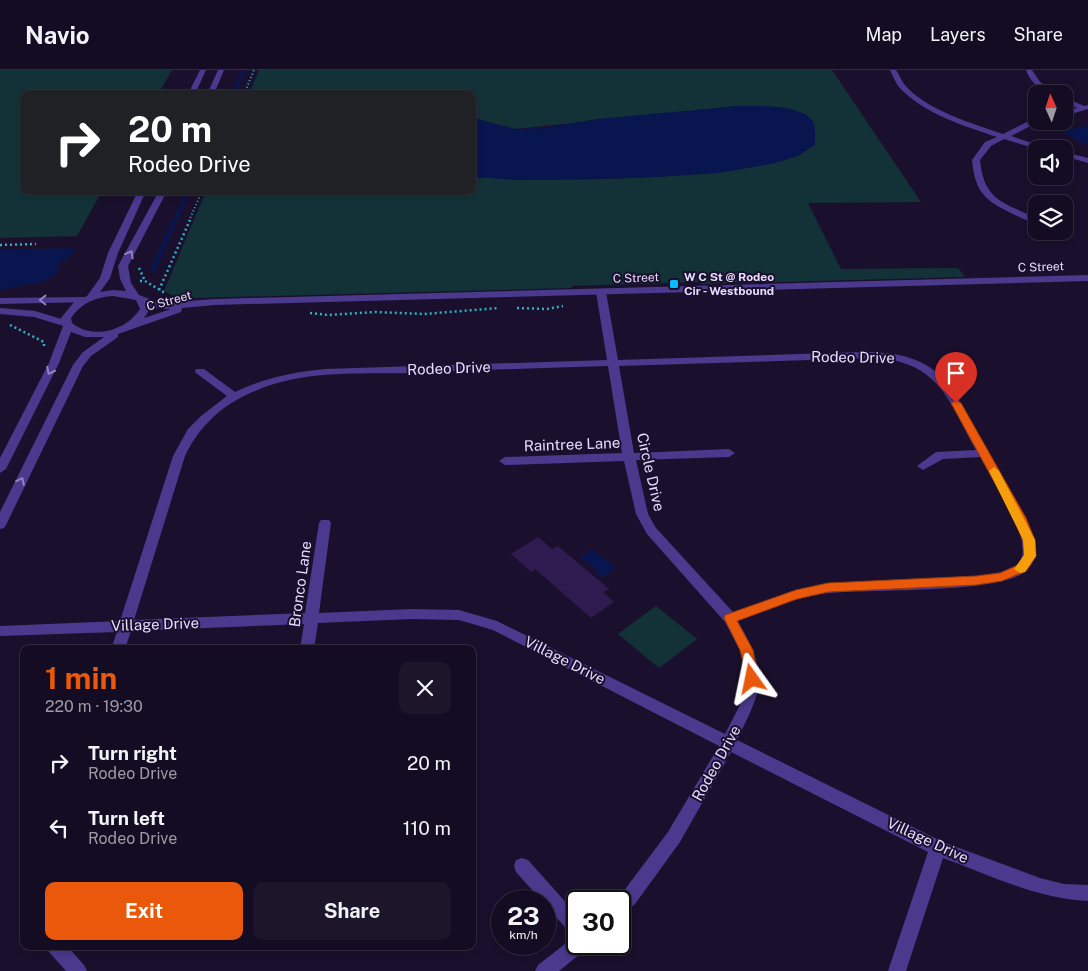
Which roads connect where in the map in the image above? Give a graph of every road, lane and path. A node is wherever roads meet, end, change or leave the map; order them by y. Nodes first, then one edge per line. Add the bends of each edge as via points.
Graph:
1 (203, 70) edge
2 (222, 70) edge
3 (254, 70) edge
4 (894, 70) edge
5 (1029, 71) edge
6 (1041, 85) edge
7 (193, 90) edge
8 (212, 90) edge
9 (246, 90) edge
10 (1073, 103) edge
11 (1086, 108) edge
12 (1073, 112) edge
13 (1028, 125) edge
14 (1004, 136) junction
15 (1028, 143) edge
16 (1073, 157) edge
17 (1088, 162) edge
18 (140, 195) edge
19 (162, 195) edge
20 (200, 195) edge
21 (1028, 217) edge
22 (36, 244) dead end
23 (0, 245) edge
24 (1088, 278) edge
25 (141, 281) dead end
26 (159, 290) junction
27 (601, 292) junction
28 (166, 293) dead end
29 (138, 298) junction
30 (88, 299) junction
31 (0, 301) edge
32 (215, 302) junction
33 (564, 306) dead end
34 (512, 307) dead end
35 (502, 308) dead end
36 (0, 311) edge
37 (308, 313) dead end
38 (7, 324) dead end
39 (67, 325) junction
40 (127, 327) junction
41 (44, 352) dead end
42 (613, 362) junction
43 (200, 371) dead end
44 (233, 396) junction
45 (729, 453) dead end
46 (984, 453) junction
47 (629, 457) junction
48 (505, 461) dead end
49 (923, 466) dead end
50 (0, 469) edge
51 (325, 523) dead end
52 (0, 525) edge
53 (312, 618) junction
54 (730, 618) junction
55 (125, 625) junction
56 (0, 631) edge
57 (119, 645) edge
58 (309, 645) edge
59 (728, 744) junction
60 (938, 848) junction
61 (522, 866) dead end
62 (1088, 893) edge
63 (631, 895) edge
64 (566, 916) edge
65 (59, 950) edge
66 (566, 954) edge
67 (78, 971) edge
68 (544, 971) edge
69 (897, 971) edge

1 - 7 street
2 - 8 street
3 - 9 path
4 - 14 street via 905,89 931,108
5 - 6 street
10 - 11 street
11 - 12 street
13 - 14 street
14 - 15 street
14 - 21 street via 988,144 976,160 978,176 984,193
16 - 17 street
18 - 30 street via 105,278
29 -> 19 street via 126,286 123,266
20 - 26 path
22 - 23 path
24 - 27 street, C Street
25 - 26 path
26 - 28 path
27 - 32 street, C Street
27 - 42 street, Circle Drive
29 - 30 street, C Street via 110,293
29 - 32 street, C Street via 161,306
29 - 40 street via 145,309
30 -> 31 street
30 - 39 street via 69,312
32 - 40 street, C Street via 163,314
33 - 34 path via 547,309
35 - 37 path via 424,314
36 - 39 street via 35,314
38 - 41 path via 44,342
39 - 40 street via 74,331 97,335
39 -> 50 street via 57,357
52 -> 40 street via 78,365 87,354
42 - 44 street, Rodeo Drive via 309,373
42 - 46 street, Rodeo Drive via 862,355 898,357 928,368 941,380
42 - 47 street, Circle Drive
43 - 44 street
44 - 55 street, Rodeo Drive via 192,433 179,456
45 - 47 street, Raintree Lane
46 - 49 street via 940,455
46 - 54 street, Rodeo Drive via 1029,540 1030,556 1022,568 1002,577 976,580 828,588 796,595
47 - 48 street, Raintree Lane
47 - 54 street, Circle Drive via 642,514 651,531
51 - 53 street, Bronco Lane
53 - 55 street, Village Drive
53 - 58 street, Bronco Lane
53 - 59 street, Village Drive via 459,615 498,626
54 - 59 street, Rodeo Drive via 746,650 752,679 748,703
55 - 56 street, Village Drive
55 - 57 street, Rodeo Drive
59 - 60 street, Village Drive
59 - 63 street, Rodeo Drive via 674,837
60 - 62 street, Village Drive via 1040,886
60 - 69 street
61 - 64 street
65 - 67 street
66 - 68 street

